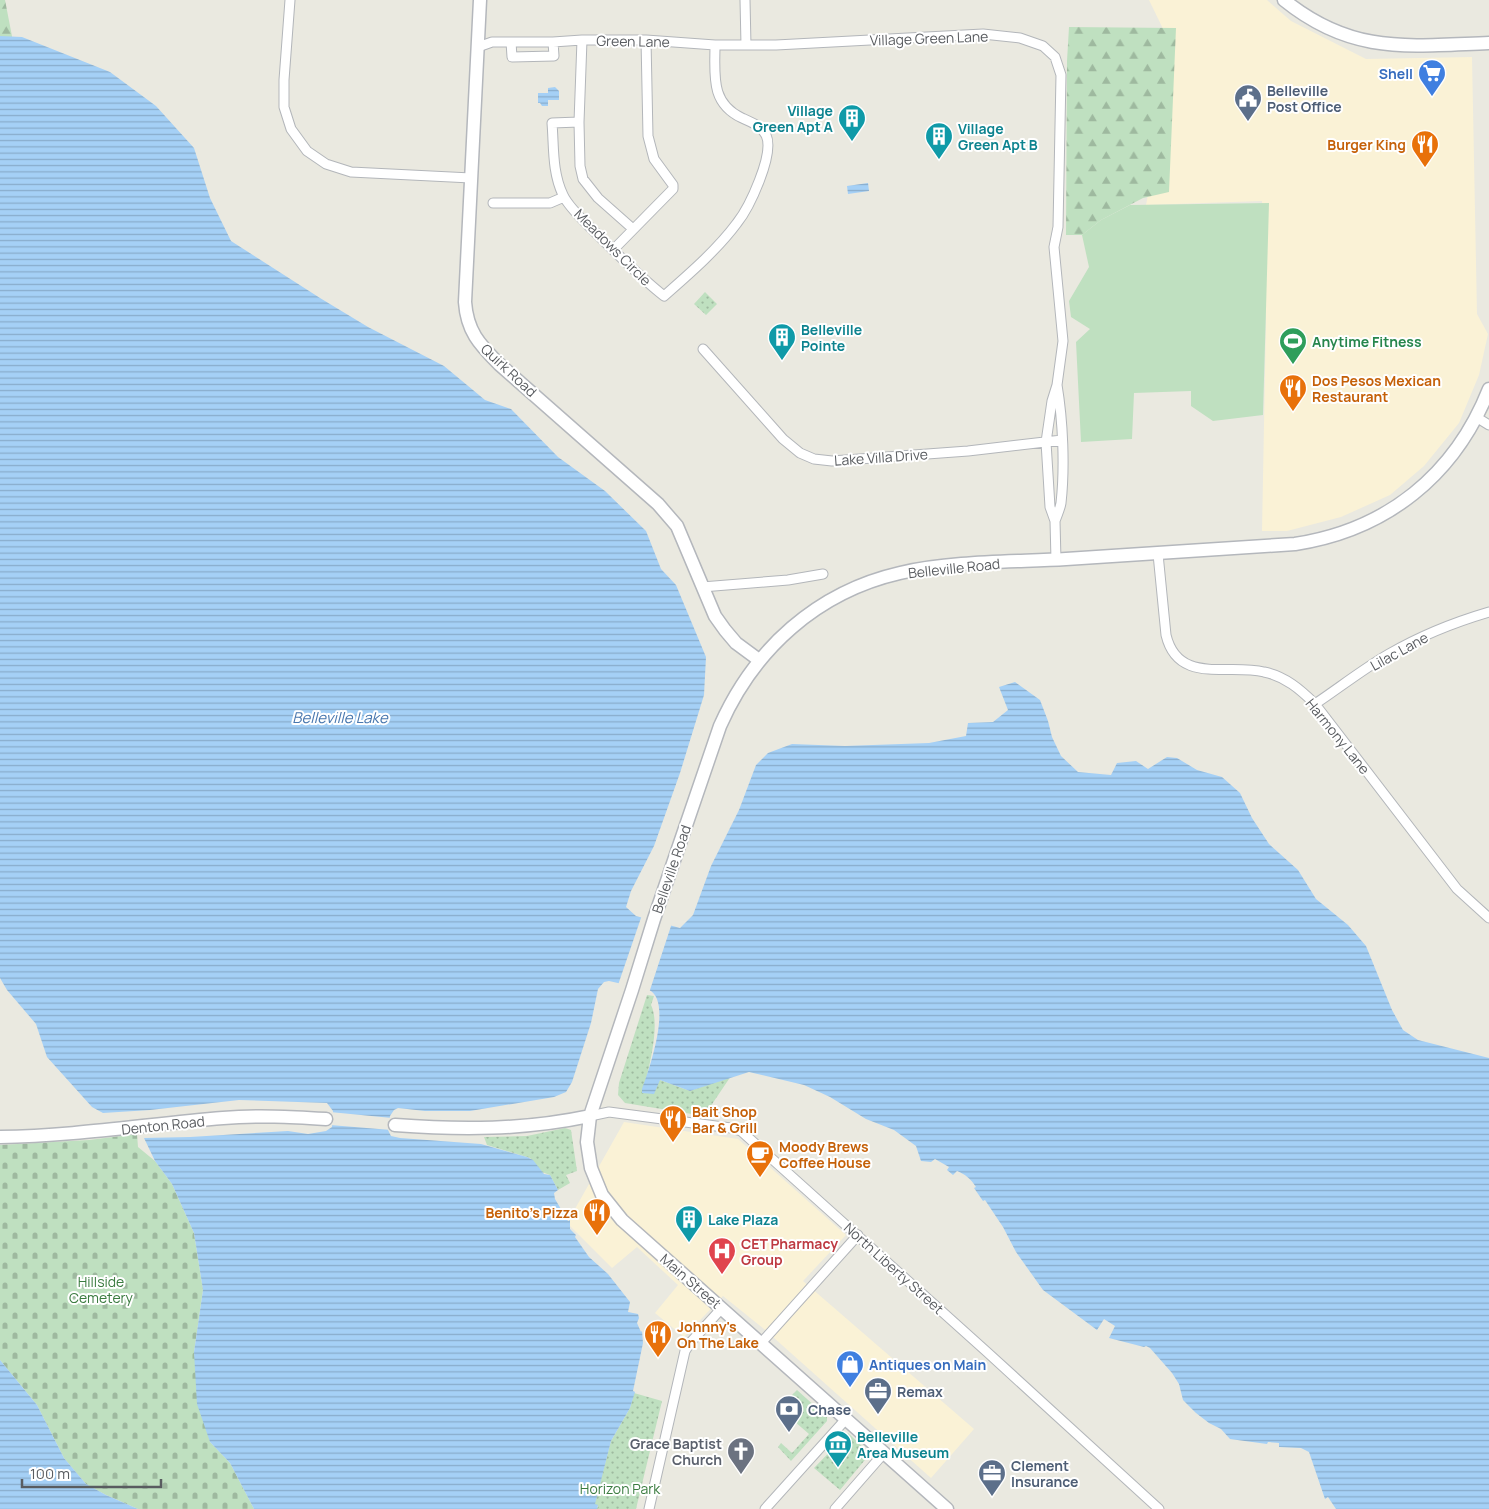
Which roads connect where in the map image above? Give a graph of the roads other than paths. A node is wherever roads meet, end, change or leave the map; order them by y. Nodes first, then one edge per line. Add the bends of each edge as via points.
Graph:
1 (290, 0) edge
2 (480, 0) edge
3 (745, 0) edge
4 (1284, 0) edge
5 (582, 40) junction
6 (646, 40) junction
7 (516, 42) junction
8 (553, 42) junction
9 (1489, 43) edge
10 (715, 45) junction
11 (746, 45) junction
12 (478, 47) junction
13 (579, 122) junction
14 (472, 178) junction
15 (564, 197) junction
16 (493, 203) dead end
17 (633, 230) junction
18 (614, 250) junction
19 (703, 349) dead end
20 (1057, 386) junction
21 (1489, 389) edge
22 (1476, 417) junction
23 (1489, 425) edge
24 (1062, 440) junction
25 (1046, 442) junction
26 (1055, 521) junction
27 (1158, 554) junction
28 (1056, 560) junction
29 (823, 574) dead end
30 (702, 588) junction
31 (1489, 612) edge
32 (759, 660) junction
33 (1315, 704) junction
34 (1489, 918) edge
35 (590, 1116) junction
36 (326, 1119) dead end
37 (394, 1125) dead end
38 (0, 1137) edge
39 (589, 1159) joint
40 (858, 1235) junction
41 (722, 1308) junction
42 (761, 1343) junction
43 (846, 1419) junction
44 (884, 1453) junction
45 (1157, 1508) edge
46 (649, 1509) edge
47 (765, 1509) edge
48 (835, 1509) edge
49 (947, 1509) edge

1 - 14 street via 284,107 295,136 307,150 337,169 366,174
2 - 12 main road, Quirk Road
3 - 11 street
4 - 9 main road via 1337,33 1372,43
5 - 6 street, Green Lane
5 - 8 street, Green Lane
5 - 13 street
6 - 10 street, Green Lane
6 - 17 street via 648,136 654,158 673,189
7 - 8 street, Green Lane
7 - 8 street via 512,57 554,56
7 - 12 street via 492,42
10 - 11 street, Green Lane
10 - 18 street, Meadows Circle via 715,85 724,106 753,123 766,136 764,172 738,222 664,296
11 - 20 street, Village Green Lane via 984,34 1020,38 1043,46 1055,57 1061,75 1058,227 1054,247 1063,341
12 - 14 main road, Quirk Road
13 - 15 street, Meadows Circle via 552,123 555,166
13 - 17 street via 583,179 598,198
14 - 30 main road, Quirk Road via 465,302 467,319 475,337 499,364 658,504 677,526
15 - 16 street via 550,203
15 - 18 street, Meadows Circle
17 - 18 street
19 - 25 street, Lake Villa Drive via 784,439 800,453 814,459 832,461
20 - 24 street
20 - 25 street
21 - 22 main road, Belleville Road
22 - 23 street
22 - 27 main road, Belleville Road via 1454,452 1427,483 1395,508 1359,527 1295,544
24 - 25 street, Lake Villa Drive
24 - 26 street via 1061,504
25 - 26 street via 1050,507
26 - 28 street
27 - 28 main road, Belleville Road
27 - 33 street, Harmony Lane via 1166,635 1178,657 1188,665 1204,669 1272,674 1295,686
28 - 32 main road, Belleville Road via 920,569 874,580 849,590 808,615
29 - 30 street
30 - 32 main road, Quirk Road via 724,630
31 - 33 street, Lilac Lane via 1410,643
32 - 35 main road, Belleville Road via 736,693 720,726
33 - 34 street, Harmony Lane via 1457,889
35 - 37 main road via 513,1128
35 - 39 main road, Belleville Road
35 - 40 street, North Liberty Street via 610,1112 740,1131
36 - 38 main road, Denton Road via 225,1118 90,1132
39 - 41 main road, Main Street via 597,1185 615,1212
40 - 42 street
40 - 45 street, North Liberty Street
41 - 42 main road, Main Street
41 - 46 street via 685,1351
42 - 43 main road, Main Street
43 - 44 main road, Main Street
43 - 47 street
44 - 48 street
44 - 49 main road, Main Street

